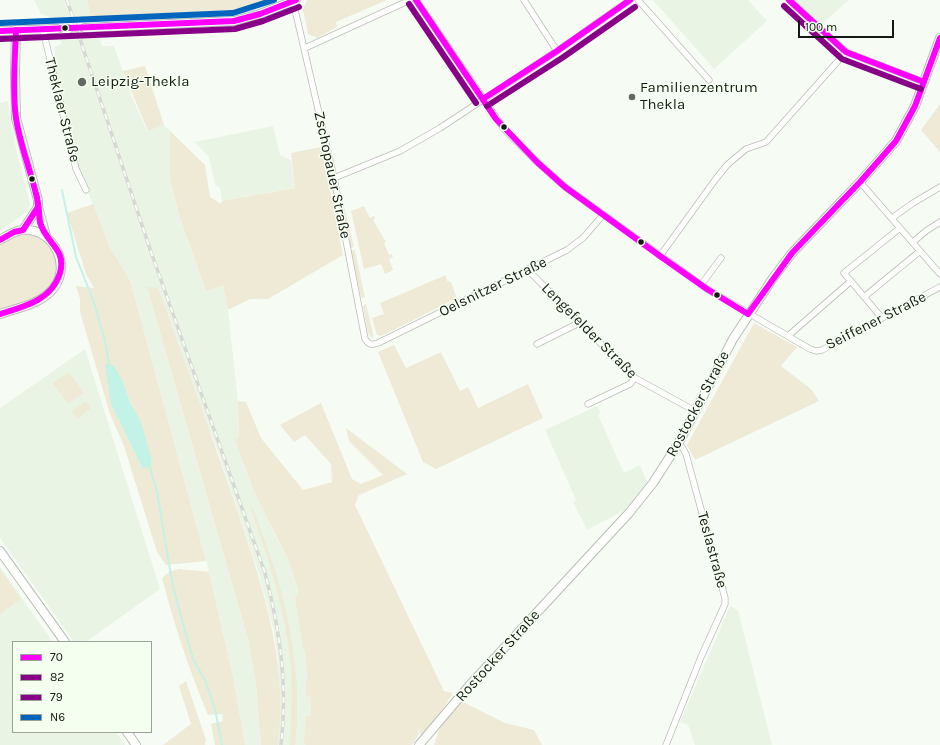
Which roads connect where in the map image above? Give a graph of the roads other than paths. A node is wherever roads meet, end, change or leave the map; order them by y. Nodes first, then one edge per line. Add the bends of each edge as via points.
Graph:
1 (410, 0) edge
2 (416, 0) edge
3 (524, 0) edge
4 (630, 0) edge
5 (638, 0) edge
6 (789, 0) edge
7 (295, 1) edge
8 (85, 28) tunnel mouth
9 (63, 29) tunnel mouth
10 (16, 30) junction
11 (43, 30) junction
12 (0, 31) edge
13 (940, 38) edge
14 (305, 48) junction
15 (557, 51) junction
16 (846, 52) junction
17 (709, 80) dead end
18 (924, 82) junction
19 (483, 99) junction
20 (334, 178) junction
21 (860, 182) junction
22 (940, 187) edge
23 (86, 190) dead end
24 (38, 207) junction
25 (603, 215) junction
26 (892, 218) junction
27 (940, 222) edge
28 (900, 228) junction
29 (23, 230) junction
30 (46, 236) junction
31 (0, 240) edge
32 (912, 242) junction
33 (920, 251) junction
34 (660, 256) junction
35 (720, 258) dead end
36 (940, 262) edge
37 (934, 267) junction
38 (528, 270) junction
39 (940, 274) edge
40 (851, 282) junction
41 (701, 285) junction
42 (940, 287) edge
43 (864, 297) junction
44 (0, 314) edge
45 (748, 314) junction
46 (882, 318) junction
47 (579, 323) junction
48 (788, 336) junction
49 (537, 344) dead end
50 (372, 345) joint
51 (635, 378) junction
52 (588, 404) dead end
53 (695, 411) junction
54 (678, 444) junction
55 (0, 551) edge
56 (64, 641) edge
57 (128, 733) edge
58 (136, 745) edge
59 (419, 745) edge
60 (666, 745) edge

1 - 14 street
2 - 19 street, Seiffener Straße
3 - 15 street
4 - 15 street
5 - 17 street
6 - 16 street
7 - 8 main road via 234,21
7 - 14 street, Zschopauer Straße
9 - 11 main road
10 - 11 main road
10 - 12 main road
10 - 24 main road via 16,118
11 - 23 street, Theklaer Straße via 76,169
13 - 18 main road, Rostocker Straße
14 - 20 street, Zschopauer Straße
15 - 19 street
16 - 18 street
16 - 34 street via 766,142 746,149 727,165
18 - 21 main road, Rostocker Straße via 916,106 896,141
19 - 20 street via 400,151
19 - 25 street, Seiffener Straße via 504,129 536,162 564,187
20 - 50 street, Zschopauer Straße via 365,339
21 - 26 street
21 - 45 main road, Rostocker Straße via 792,253
22 - 26 street via 913,202
24 - 29 main road
24 - 30 main road
25 - 34 street, Seiffener Straße
25 - 38 street, Oelsnitzer Straße via 576,243
26 - 28 street
27 - 32 street
28 - 32 street
28 - 40 street via 844,273
29 - 30 main road
29 - 31 main road
30 - 44 main road via 56,246 61,261 61,270 54,288 37,302
32 - 33 street
33 - 37 street
33 - 43 street
34 - 41 street, Seiffener Straße
35 - 41 street
36 - 37 street
37 - 39 street
38 - 47 street, Lengefelder Straße
38 - 50 street, Oelsnitzer Straße
40 - 43 street
40 - 48 street
41 - 45 street, Seiffener Straße
42 - 46 street, Seiffener Straße
43 - 46 street
45 - 48 street, Seiffener Straße
45 - 53 main road, Rostocker Straße
46 - 48 street, Seiffener Straße via 822,350 816,351
47 - 49 street
47 - 51 street, Lengefelder Straße
51 - 52 street via 630,384
51 - 53 street, Lengefelder Straße
53 - 54 main road, Rostocker Straße
54 - 59 main road, Rostocker Straße via 653,483 629,513 469,686
54 - 60 street, Teslastraße via 686,454 725,604
55 - 56 main road
57 - 58 main road

